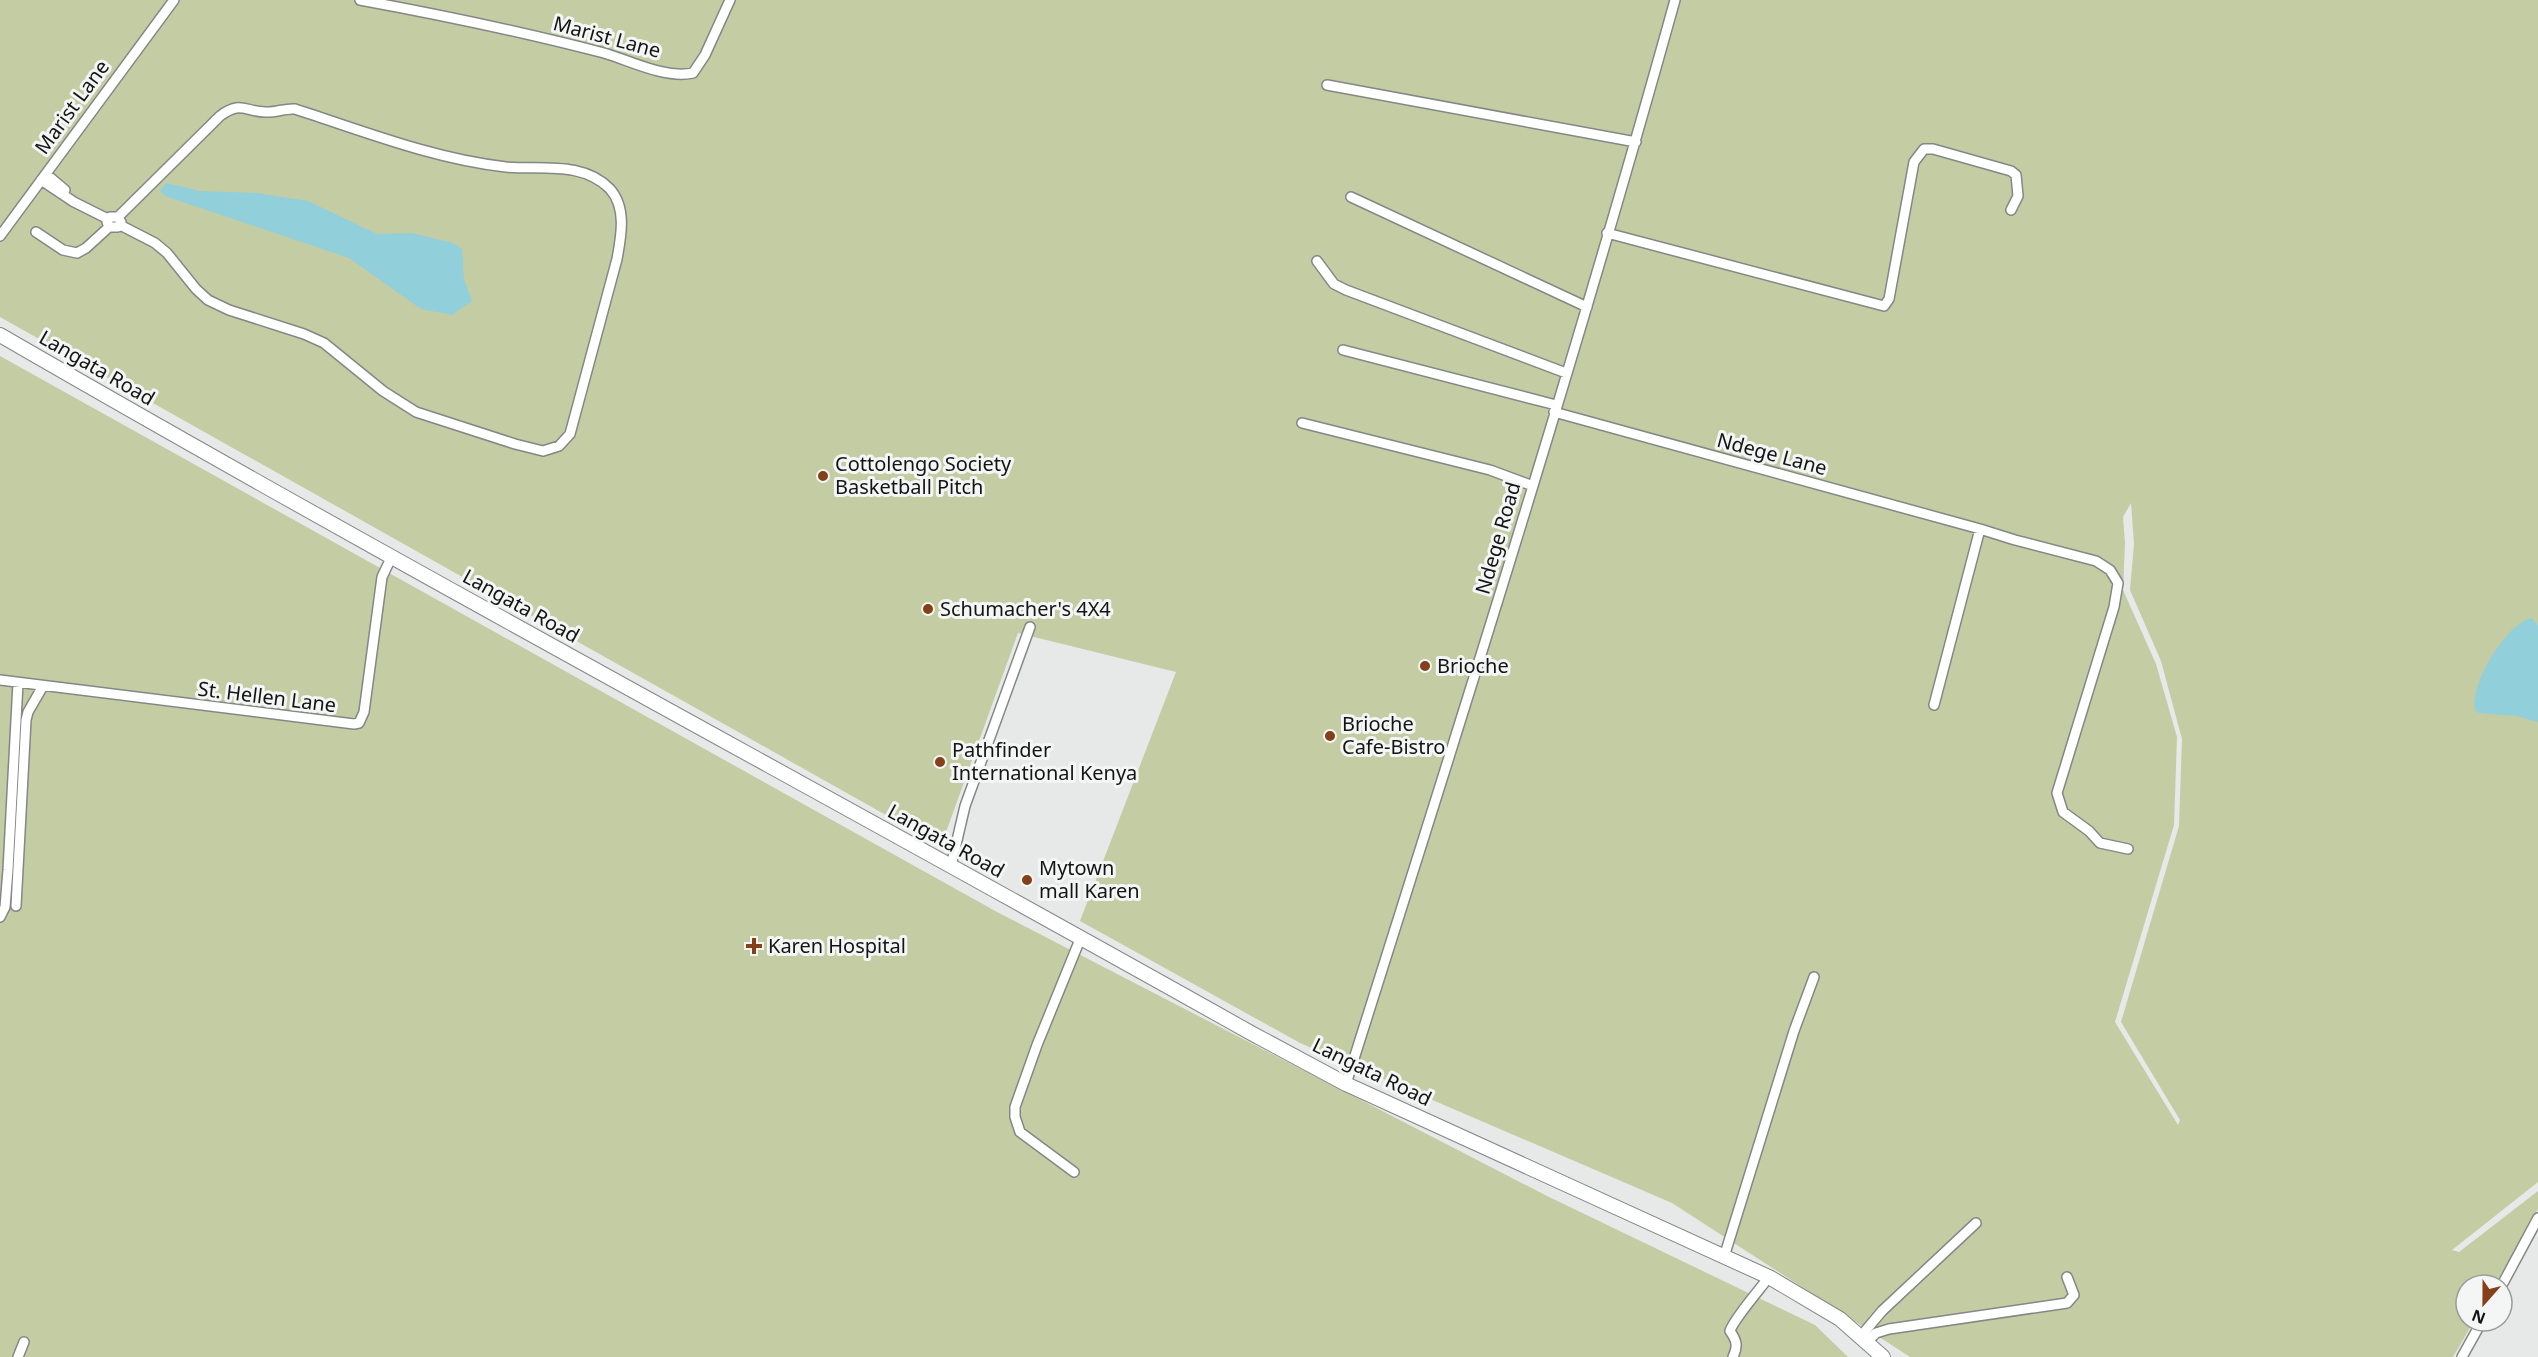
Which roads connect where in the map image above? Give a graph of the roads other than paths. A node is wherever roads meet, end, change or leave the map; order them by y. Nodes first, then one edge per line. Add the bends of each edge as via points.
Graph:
1 (174, 0) edge
2 (360, 0) edge
3 (730, 0) edge
4 (1675, 0) edge
5 (1327, 85) dead end
6 (1636, 142) junction
7 (43, 177) junction
8 (1351, 197) dead end
9 (2011, 210) dead end
10 (119, 221) junction
11 (109, 223) junction
12 (36, 232) dead end
13 (1607, 233) junction
14 (0, 236) edge
15 (1317, 261) dead end
16 (1587, 307) junction
17 (0, 335) edge
18 (1343, 350) dead end
19 (1566, 373) junction
20 (1555, 409) junction
21 (1302, 423) dead end
22 (1533, 486) junction
23 (1980, 529) junction
24 (392, 556) junction
25 (1030, 627) dead end
26 (0, 680) edge
27 (18, 683) junction
28 (43, 686) junction
29 (1934, 705) dead end
30 (2128, 849) dead end
31 (951, 866) junction
32 (16, 906) dead end
33 (0, 917) edge
34 (1080, 937) junction
35 (1814, 977) dead end
36 (1346, 1084) junction
37 (1074, 1172) dead end
38 (2538, 1218) edge
39 (1976, 1223) dead end
40 (1724, 1257) junction
41 (2508, 1273) edge
42 (1769, 1277) junction
43 (2067, 1277) dead end
44 (2475, 1333) edge
45 (1864, 1339) junction
46 (24, 1342) dead end
47 (18, 1357) edge
48 (1733, 1357) edge
49 (1883, 1357) edge
50 (2462, 1357) edge

1 - 7 street, Marist Lane
2 - 3 street, Marist Lane via 465,20 665,72 687,74 693,73 702,61
4 - 6 street, Ndege Road
5 - 6 street
6 - 13 street, Ndege Road
7 - 11 street
7 - 14 street, Marist Lane
8 - 16 street
9 - 13 street via 2018,196 2016,176 2011,171 1924,149 1914,162 1889,299 1884,306
10 - 10 street via 167,253 208,300 324,343 382,391 416,412 543,451 559,446 570,434 622,231 617,200 610,190 596,178 577,170 467,161 294,109 266,112 242,106 220,116
10 - 11 street via 112,215
11 - 12 street via 77,253 63,250
13 - 16 street, Ndege Road
15 - 19 street via 1334,284 1346,290
16 - 19 street, Ndege Road
17 - 24 main road, Langata Road
18 - 20 street, Ndege Lane
19 - 20 street, Ndege Road
20 - 22 street, Ndege Road
20 - 23 street, Ndege Lane
21 - 22 street via 1490,470
22 - 36 street, Ndege Road
23 - 29 street
23 - 30 street, Ndege Lane via 2096,561 2115,577 2118,589 2114,608 2057,793 2063,812 2100,843
24 - 28 street, St. Hellen Lane via 382,577 364,712 359,723 349,725
24 - 31 main road, Langata Road
25 - 31 street via 964,806
26 - 27 street, St. Hellen Lane
27 - 28 street, St. Hellen Lane
27 - 33 street via 8,870 5,908
28 - 32 street via 26,720
31 - 34 main road, Langata Road
34 - 36 main road, Langata Road
34 - 37 street via 1015,1107 1020,1132
35 - 40 street
36 - 40 main road, Langata Road
38 - 41 street
39 - 45 street via 1882,1311
40 - 42 main road, Langata Road
42 - 45 main road, Langata Road via 1826,1310
42 - 48 street via 1732,1323 1730,1331 1737,1347
43 - 45 street via 2074,1295 2067,1303 1889,1329
44 - 50 street
45 - 49 main road, Langata Road
46 - 47 street

